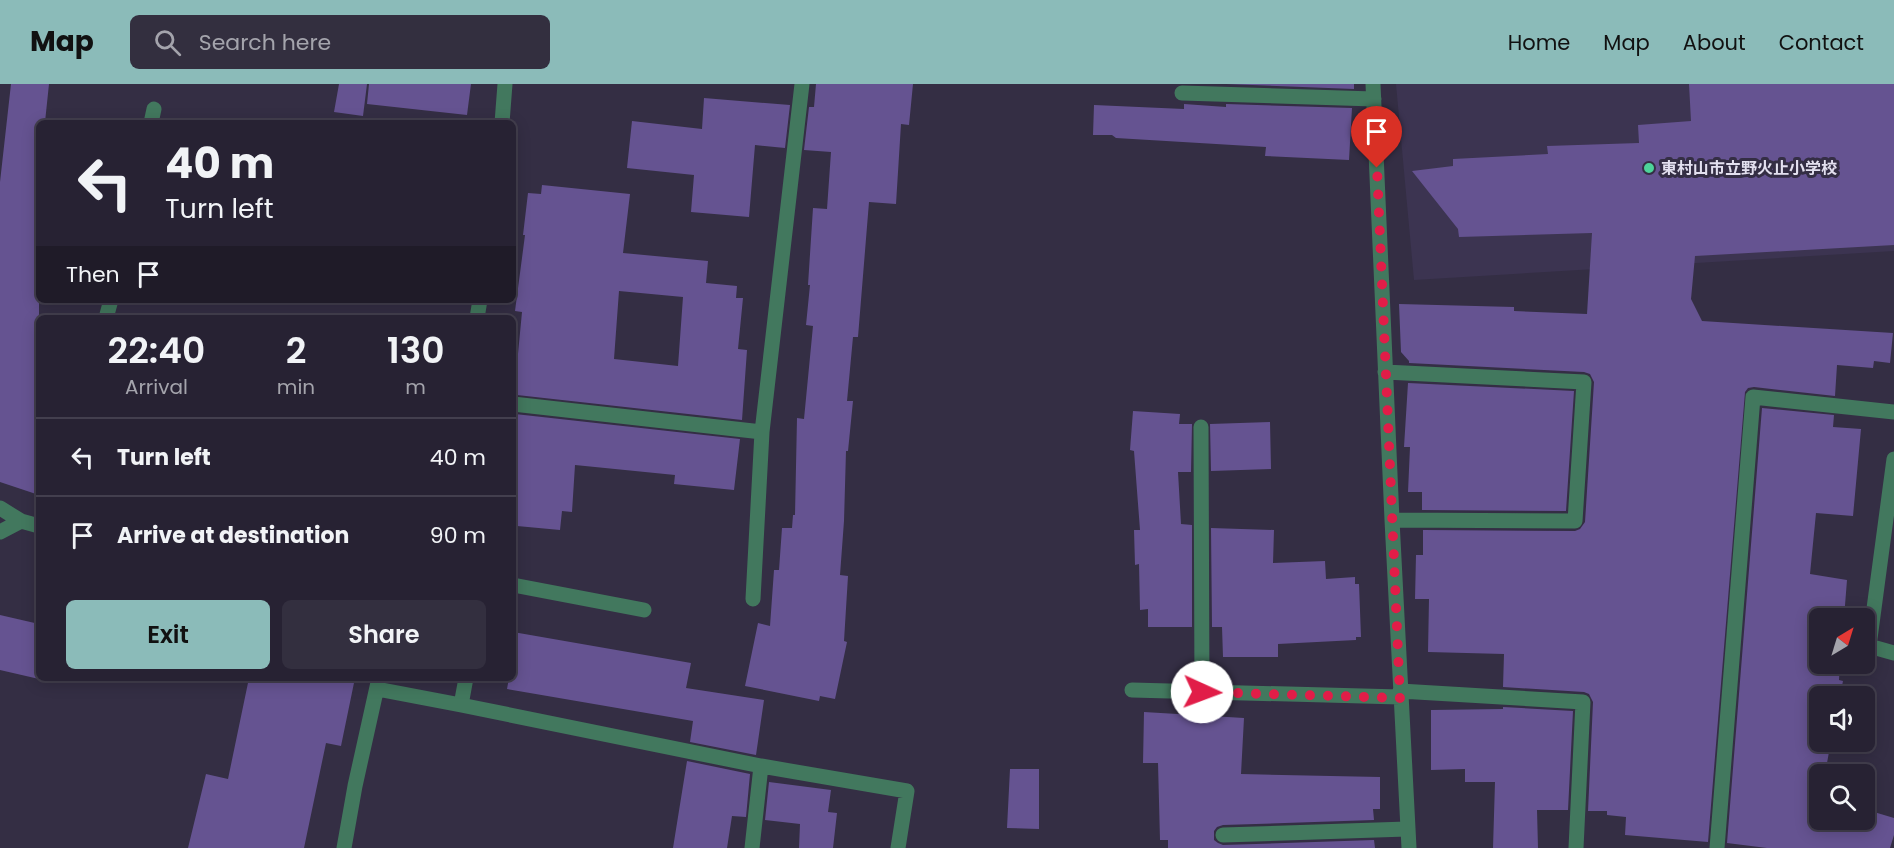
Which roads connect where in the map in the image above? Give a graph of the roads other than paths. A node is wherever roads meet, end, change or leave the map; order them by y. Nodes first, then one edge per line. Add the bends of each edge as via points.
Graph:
1 (505, 84) edge
2 (802, 84) edge
3 (1373, 92) edge
4 (1182, 93) dead end
5 (502, 120) edge
6 (1385, 372) junction
7 (516, 404) edge
8 (1894, 412) edge
9 (1201, 427) dead end
10 (762, 432) junction
11 (1894, 459) edge
12 (0, 508) edge
13 (1392, 520) junction
14 (21, 521) junction
15 (36, 525) edge
16 (0, 532) edge
17 (516, 586) edge
18 (753, 599) dead end
19 (644, 610) dead end
20 (1894, 652) edge
21 (465, 681) edge
22 (378, 684) edge
23 (1132, 690) dead end
24 (1202, 692) junction
25 (1400, 694) junction
26 (461, 705) junction
27 (761, 766) junction
28 (1407, 829) junction
29 (1223, 836) dead end
30 (344, 848) edge
31 (752, 848) edge
32 (898, 848) edge
33 (1409, 848) edge
34 (1576, 848) edge
35 (1716, 848) edge

1 - 5 street
2 - 10 street
3 - 4 street
3 - 6 street
6 - 13 street
6 - 13 street via 1584,382 1575,521
7 - 10 street
8 - 35 street via 1753,397
9 - 24 street
10 - 18 street
11 - 20 street via 1869,646
12 - 14 street
13 - 25 street
14 - 15 street
14 - 16 street
17 - 19 street
21 - 26 street
22 - 26 street
22 - 30 street
23 - 24 street
24 - 25 street
25 - 28 street
25 - 34 street via 1583,702
26 - 27 street
27 - 31 street
27 - 32 street via 907,791
28 - 29 street
28 - 33 street

